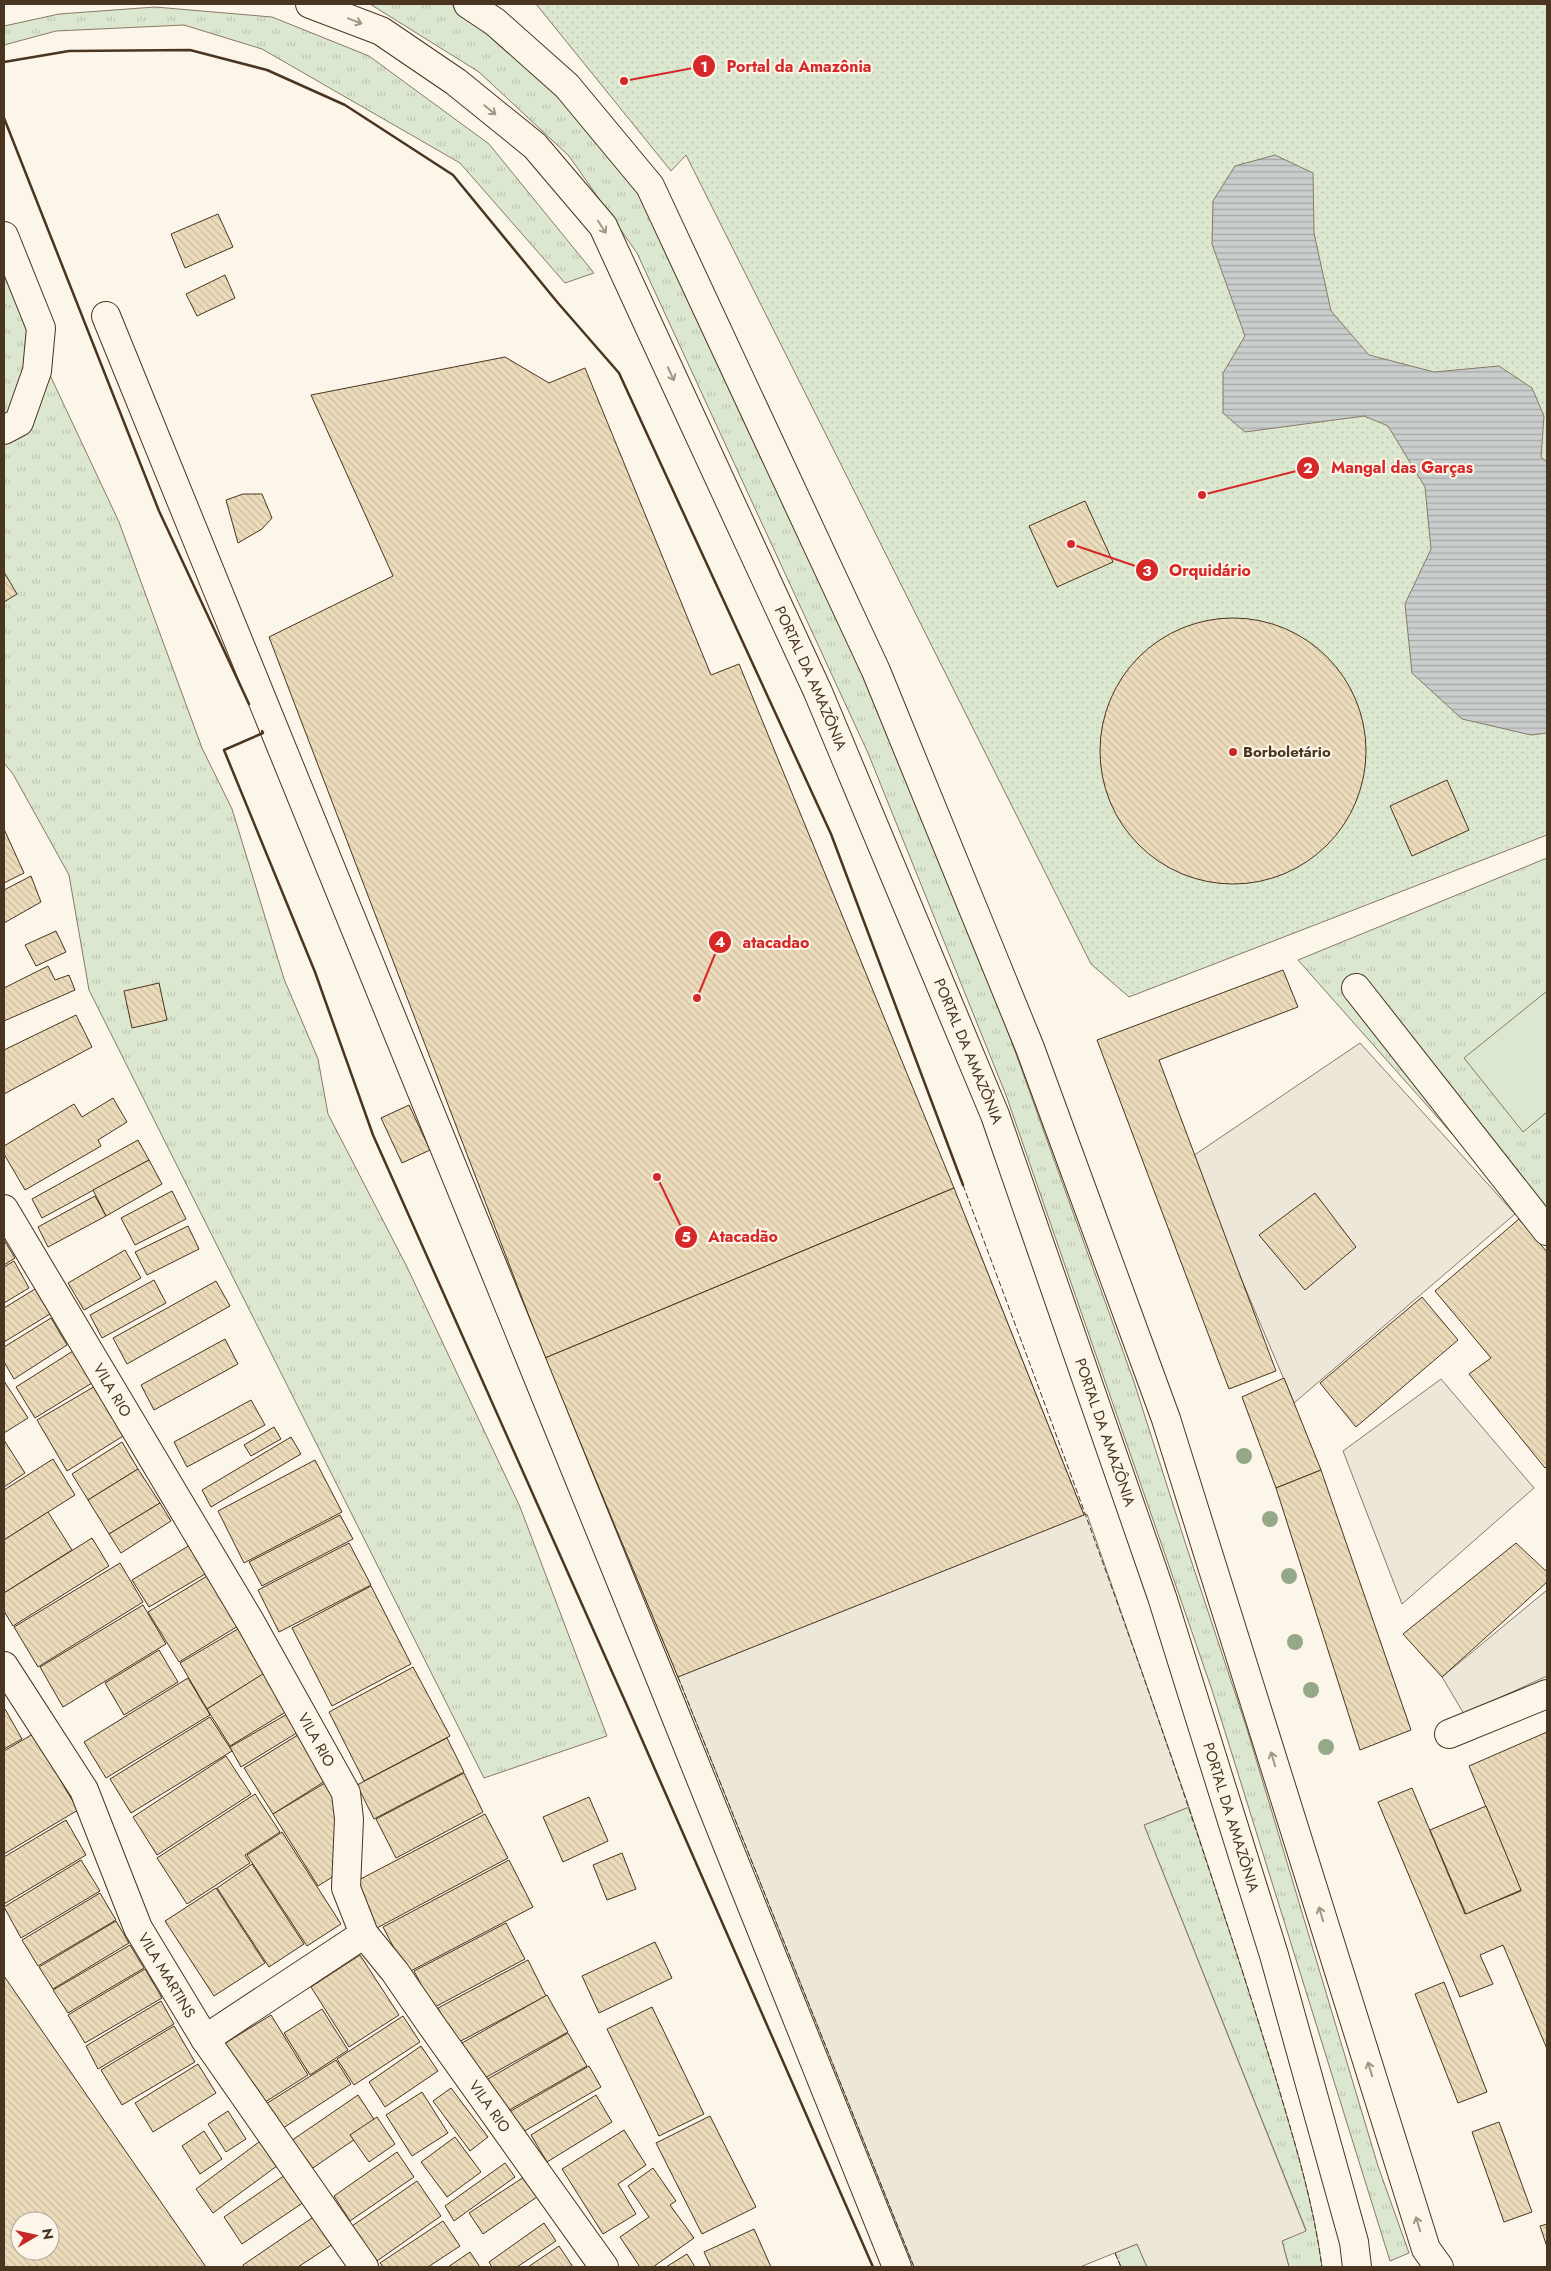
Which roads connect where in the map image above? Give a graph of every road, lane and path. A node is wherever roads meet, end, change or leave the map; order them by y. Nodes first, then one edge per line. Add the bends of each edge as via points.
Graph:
1 (310, 4) edge
2 (468, 4) edge
3 (4, 236) edge
4 (106, 316) dead end
5 (4, 430) edge
6 (1356, 988) dead end
7 (4, 1209) edge
8 (1547, 1231) edge
9 (4, 1666) edge
10 (1547, 1694) edge
11 (1449, 1734) dead end
12 (364, 1934) junction
13 (206, 2039) junction
14 (364, 2267) edge
15 (604, 2267) edge
16 (897, 2267) edge
17 (1357, 2267) edge
18 (1439, 2267) edge

1 -> 17 street, PORTAL DA AMAZÔNIA via 381,31 456,82 535,146 602,226 648,324 818,692 995,1116 1165,1606 1277,1965 1354,2242
18 -> 2 street via 1426,2249 1166,1418 1030,1048 876,671 650,186 567,86 495,22
3 - 5 street via 41,328 37,371 19,422
4 - 16 street
6 - 8 street
7 - 12 street, VILA RIO via 251,1623 346,1793 349,1819 346,1888
9 - 13 street, VILA MARTINS via 84,1790 138,1928
10 - 11 street
12 - 13 street
12 - 15 street, VILA RIO via 396,1972
13 - 14 street, VILA MARTINS

